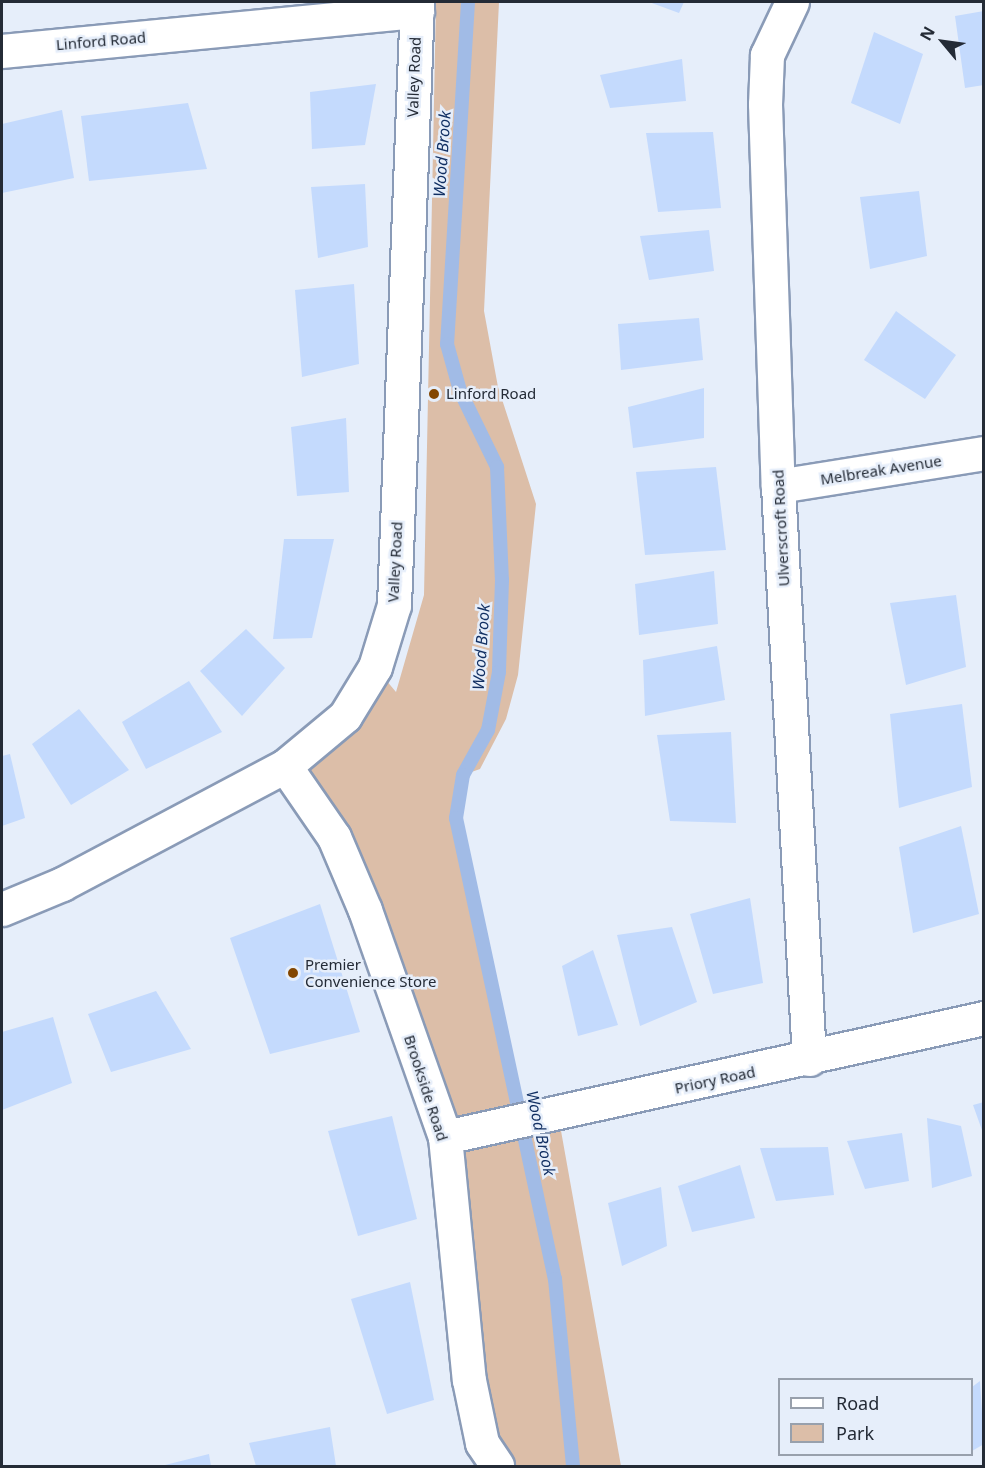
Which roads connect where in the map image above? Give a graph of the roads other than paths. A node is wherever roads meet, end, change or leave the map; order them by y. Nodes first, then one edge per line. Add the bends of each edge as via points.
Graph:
1 (792, 2) edge
2 (417, 6) edge
3 (2, 51) edge
4 (984, 453) edge
5 (778, 486) junction
6 (285, 766) junction
7 (2, 909) edge
8 (984, 1018) edge
9 (809, 1059) junction
10 (445, 1137) junction
11 (497, 1466) edge

1 - 5 street, Ulverscroft Road via 767,55 765,104
2 - 3 street, Linford Road
2 - 6 street, Valley Road via 394,605 375,668 345,716
4 - 5 street, Melbreak Avenue
5 - 9 street, Ulverscroft Road
6 - 7 street, Valley Road via 62,884
6 - 10 street, Brookside Road via 334,837 365,910
8 - 9 street, Priory Road
9 - 10 street, Priory Road
10 - 11 street, Brookside Road via 469,1380 482,1443

